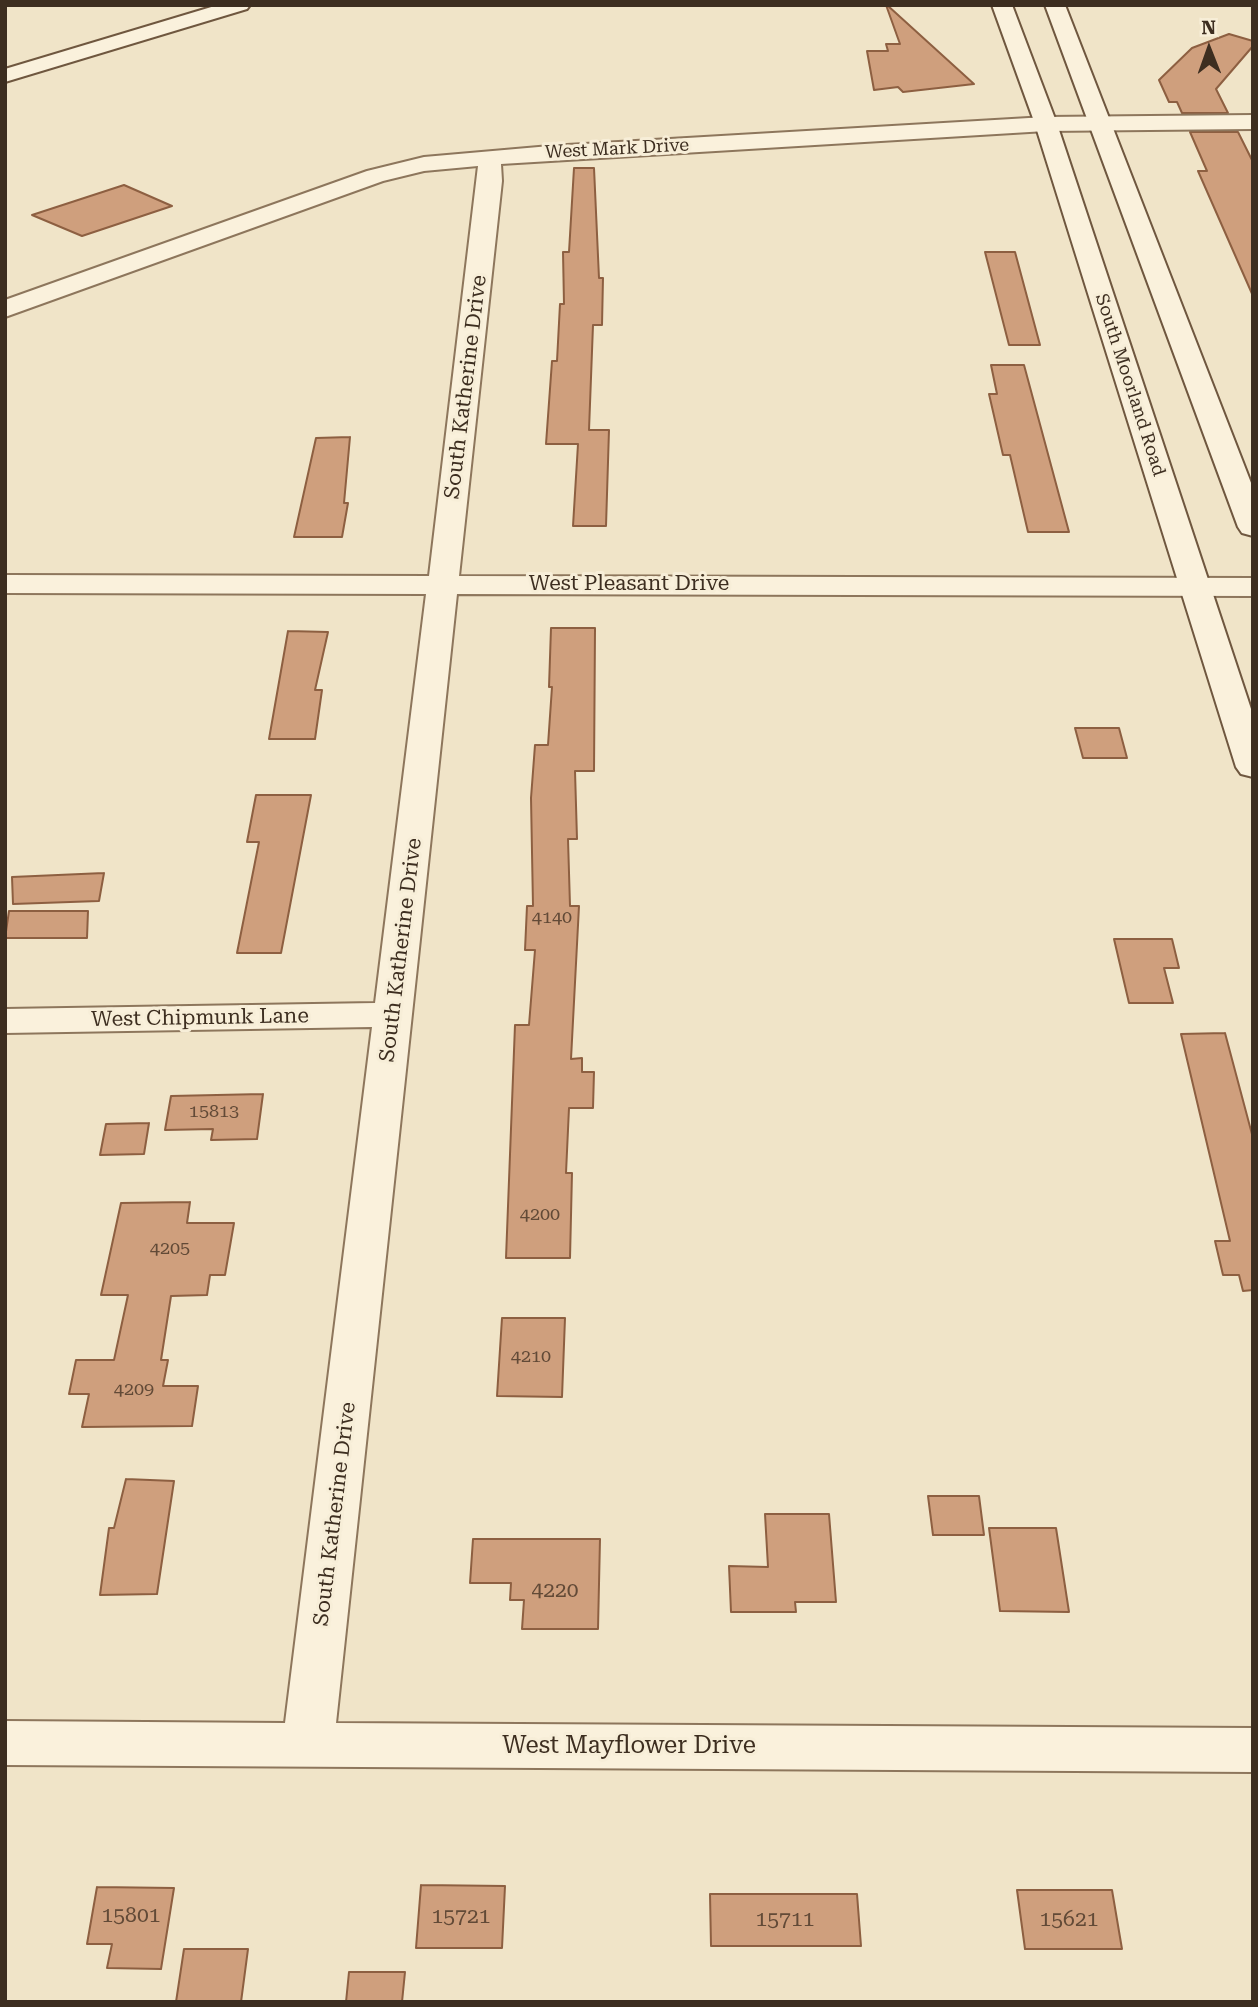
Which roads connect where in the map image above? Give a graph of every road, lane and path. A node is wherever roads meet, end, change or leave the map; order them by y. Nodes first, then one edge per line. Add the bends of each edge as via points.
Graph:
1 (240, 5) edge
2 (1002, 5) edge
3 (1055, 5) edge
4 (5, 76) edge
5 (1100, 122) junction
6 (1253, 122) edge
7 (1046, 124) junction
8 (489, 157) junction
9 (5, 309) edge
10 (1253, 527) edge
11 (444, 583) junction
12 (5, 584) edge
13 (1195, 586) junction
14 (1253, 587) edge
15 (1253, 767) edge
16 (394, 1015) junction
17 (5, 1021) edge
18 (5, 1743) edge
19 (308, 1743) junction
20 (1253, 1750) edge

1 - 4 street
2 - 7 street, South Moorland Road
3 - 5 street
5 - 6 street, West Mark Drive
5 - 7 street, West Mark Drive
5 - 10 street
7 - 8 street, West Mark Drive
7 - 13 street, South Moorland Road
8 - 9 street, West Mark Drive via 424,164 374,176
8 - 11 street, South Katherine Drive via 490,181
11 - 12 street, West Pleasant Drive
11 - 13 street, West Pleasant Drive
11 - 16 street, South Katherine Drive
13 - 14 street, West Pleasant Drive
13 - 15 street, South Moorland Road
16 - 17 street, West Chipmunk Lane
16 - 19 street, South Katherine Drive
18 - 19 street, West Mayflower Drive
19 - 20 street, West Mayflower Drive

